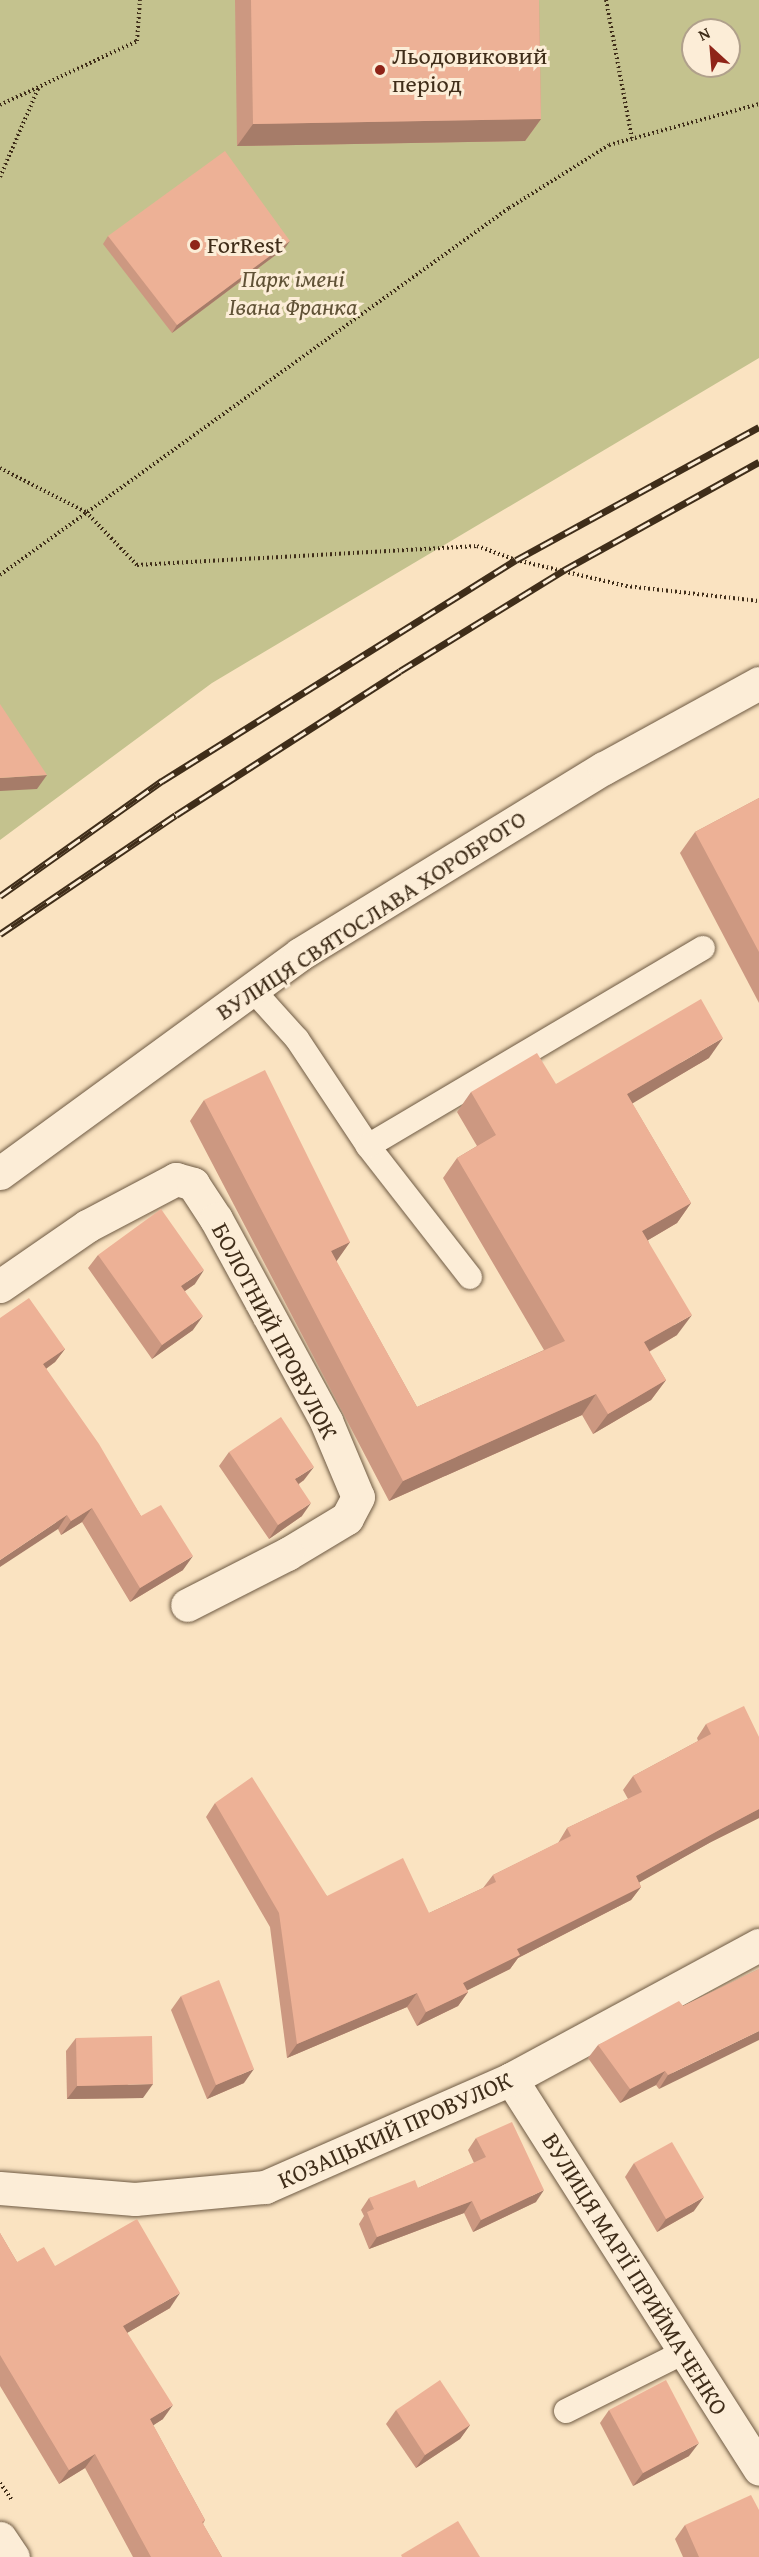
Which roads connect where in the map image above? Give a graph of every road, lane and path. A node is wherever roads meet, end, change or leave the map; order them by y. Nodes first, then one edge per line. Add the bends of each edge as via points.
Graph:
1 (140, 0) edge
2 (606, 0) edge
3 (39, 87) junction
4 (0, 105) edge
5 (759, 105) edge
6 (632, 139) junction
7 (0, 177) edge
8 (0, 468) edge
9 (87, 512) junction
10 (0, 575) edge
11 (759, 602) edge
12 (759, 683) edge
13 (703, 948) dead end
14 (250, 988) junction
15 (368, 1146) junction
16 (0, 1173) edge
17 (470, 1277) dead end
18 (0, 1286) edge
19 (187, 1605) dead end
20 (759, 1945) edge
21 (511, 2079) junction
22 (0, 2188) edge
23 (684, 2352) junction
24 (566, 2411) dead end
25 (759, 2469) edge
26 (0, 2538) edge
27 (13, 2557) edge

1 - 3 path via 137,41
2 - 6 path
3 - 4 path
3 - 7 path
5 - 6 path
6 - 9 path via 609,145 509,208
8 - 9 path
9 - 10 path
9 - 11 path via 137,566 477,546 516,560 626,586
12 - 14 street, ВУЛИЦЯ СВЯТОСЛАВА ХОРОБРОГО via 604,768
13 - 15 lane
14 - 15 lane via 297,1039
14 - 16 street, ВУЛИЦЯ СВЯТОСЛАВА ХОРОБРОГО
15 - 17 lane
18 - 19 street, БОЛОТНИЙ ПРОВУЛОК via 87,1226 176,1179 193,1184 216,1219 327,1421 358,1497 347,1518
20 - 21 street, КОЗАЦЬКИЙ ПРОВУЛОК
21 - 22 street, КОЗАЦЬКИЙ ПРОВУЛОК via 265,2187 135,2199
21 - 23 street, ВУЛИЦЯ МАРІЇ ПРИЙМАЧЕНКО
23 - 24 lane
23 - 25 street, ВУЛИЦЯ МАРІЇ ПРИЙМАЧЕНКО
26 - 27 street

